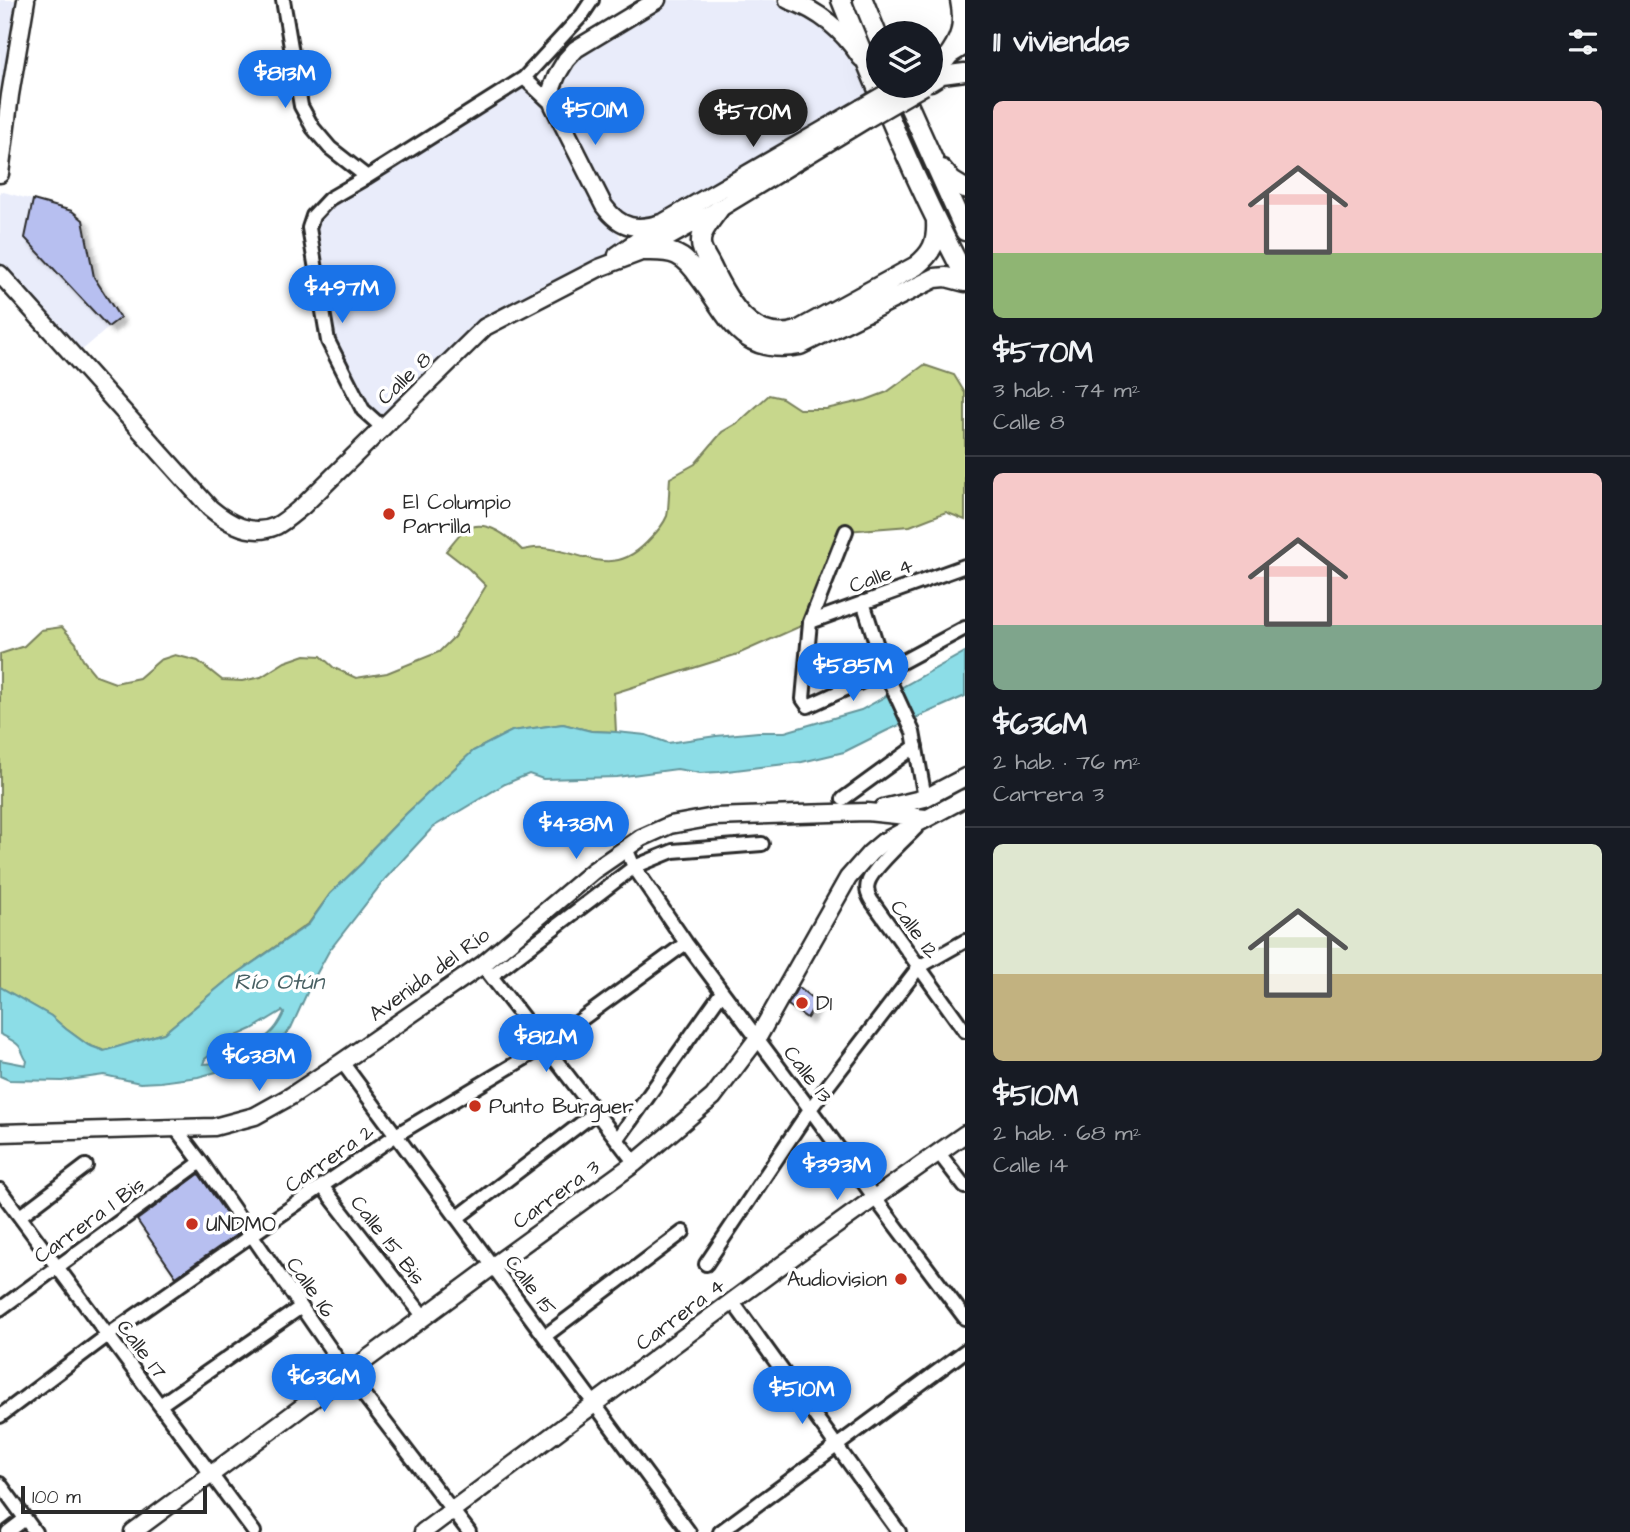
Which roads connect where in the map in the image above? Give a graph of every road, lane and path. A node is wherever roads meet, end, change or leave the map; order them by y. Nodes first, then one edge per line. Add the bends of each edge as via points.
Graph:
1 (26, 0) edge
2 (283, 0) edge
3 (592, 0) edge
4 (657, 0) edge
5 (788, 0) edge
6 (841, 0) edge
7 (863, 0) edge
8 (960, 0) edge
9 (872, 21) edge
10 (965, 46) edge
11 (943, 59) edge
12 (943, 60) edge
13 (866, 62) edge
14 (866, 64) edge
15 (965, 72) edge
16 (943, 75) edge
17 (524, 78) junction
18 (882, 98) edge
19 (885, 98) edge
20 (898, 98) edge
21 (905, 98) edge
22 (553, 105) junction
23 (864, 114) junction
24 (917, 126) junction
25 (0, 174) edge
26 (367, 177) junction
27 (965, 189) edge
28 (719, 209) junction
29 (664, 222) junction
30 (936, 222) junction
31 (965, 231) edge
32 (644, 251) junction
33 (599, 268) junction
34 (0, 274) edge
35 (965, 279) edge
36 (383, 428) junction
37 (846, 531) dead end
38 (965, 566) edge
39 (863, 602) junction
40 (810, 622) junction
41 (965, 628) edge
42 (886, 671) junction
43 (916, 746) junction
44 (965, 777) edge
45 (925, 798) junction
46 (965, 798) edge
47 (843, 799) dead end
48 (867, 812) junction
49 (926, 818) junction
50 (762, 844) dead end
51 (626, 848) junction
52 (635, 867) junction
53 (965, 941) edge
54 (686, 943) junction
55 (919, 967) junction
56 (487, 971) junction
57 (722, 992) junction
58 (965, 1031) edge
59 (757, 1039) junction
60 (545, 1046) junction
61 (342, 1062) junction
62 (810, 1110) junction
63 (596, 1112) junction
64 (176, 1129) junction
65 (0, 1133) edge
66 (965, 1134) edge
67 (396, 1135) junction
68 (617, 1139) junction
69 (939, 1152) junction
70 (201, 1162) junction
71 (635, 1163) junction
72 (86, 1166) dead end
73 (322, 1186) junction
74 (965, 1187) edge
75 (2, 1196) edge
76 (874, 1198) junction
77 (20, 1216) junction
78 (457, 1218) junction
79 (683, 1231) dead end
80 (251, 1235) junction
81 (706, 1264) dead end
82 (57, 1266) junction
83 (493, 1266) junction
84 (732, 1301) junction
85 (300, 1307) junction
86 (0, 1309) edge
87 (424, 1317) junction
88 (965, 1318) edge
89 (108, 1335) junction
90 (545, 1336) junction
91 (965, 1351) edge
92 (347, 1373) junction
93 (594, 1404) junction
94 (160, 1405) junction
95 (0, 1416) edge
96 (836, 1446) junction
97 (211, 1474) junction
98 (0, 1484) edge
99 (453, 1510) junction
100 (25, 1519) junction
101 (8, 1532) edge
102 (35, 1532) edge
103 (133, 1532) edge
104 (254, 1532) edge
105 (423, 1532) edge
106 (469, 1532) edge
107 (689, 1532) edge
108 (720, 1532) edge
109 (899, 1532) edge

1 - 25 street
2 - 26 street via 301,106 330,148
3 - 17 street
4 - 22 street via 566,60 552,88
5 - 14 street via 824,17
6 - 13 main road
7 - 9 main road
8 - 11 main road via 962,34
10 - 12 street
15 - 16 street
17 - 22 street
17 - 26 street
18 - 30 main road
19 - 23 street, Calle 8, bridge
20 - 23 street, Calle 8, bridge
21 - 24 main road
22 - 29 street via 612,216 635,228
23 - 28 street, Calle 8
23 - 29 street, Calle 8
24 - 27 main road via 942,169
24 - 31 main road
26 - 36 street via 329,199 313,216 309,228 328,341 363,410
28 - 30 main road via 705,230 704,253 745,318 763,332 785,335 916,266 933,247
28 - 32 street, Calle 8
29 - 33 street, Calle 8
30 - 35 main road
32 - 33 street, Calle 8
32 - 35 main road via 667,252 686,261 735,327 753,341 777,348 800,345 935,278
33 - 36 street, Calle 8 via 485,327
34 - 36 street, Calle 8 via 210,508 238,527 262,530 278,525
37 - 40 street
38 - 39 street, Calle 4
39 - 40 street, Calle 4
39 - 42 street
40 - 42 street via 803,699 807,706
41 - 42 street
42 - 43 street
43 - 45 street
43 - 47 street
44 - 45 street
45 - 48 street
46 - 49 street, Carrera 3
48 - 49 street
48 - 51 street, Avenida del Río via 699,819 670,825
49 - 55 street, Calle 12 via 867,884 871,900
49 - 59 street, Carrera 3 via 883,842 848,878
50 - 52 street via 673,852
51 - 52 street, Calle 13
51 - 56 street, Avenida del Río via 593,871
52 - 54 street, Calle 13
52 - 56 street
53 - 55 street
54 - 57 street, Calle 13
54 - 60 street, Carrera 2
55 - 58 street, Calle 12
55 - 62 street
56 - 60 street
56 - 61 street, Avenida del Río
57 - 59 street, Calle 13
57 - 68 street
59 - 62 street, Calle 13
59 - 71 street, Carrera 3 via 713,1097
60 - 63 street
60 - 67 street, Carrera 2
61 - 64 street, Avenida del Río via 255,1116 214,1127
61 - 67 street, Calle 15
62 - 76 street, Calle 13
62 - 81 street
63 - 68 street
63 - 78 street
64 - 65 street, Avenida del Río
64 - 70 street, Calle 16
66 - 69 street, Carrera 4
67 - 73 street, Carrera 2
67 - 78 street, Calle 15
68 - 71 street
69 - 74 street
69 - 76 street, Carrera 4
70 - 80 street, Calle 16
70 - 82 street, Carrera 1 Bis
71 - 83 street, Carrera 3
72 - 77 street
73 - 80 street, Carrera 2
73 - 87 street, Calle 15 Bis
75 - 77 street, Calle 17
76 - 84 street, Carrera 4
76 - 88 street, Calle 13
77 - 82 street, Calle 17
78 - 83 street, Calle 15
79 - 90 street
80 - 85 street, Calle 16
80 - 89 street, Carrera 2
82 - 86 street, Carrera 1 Bis
82 - 89 street, Calle 17
83 - 87 street, Carrera 3
83 - 90 street, Calle 15
84 - 93 street, Carrera 4
84 - 96 street
85 - 92 street, Calle 16
85 - 94 street
87 - 92 street, Carrera 3
89 - 94 street, Calle 17
89 - 95 street, Carrera 2
90 - 93 street, Calle 15
91 - 96 street
92 - 97 street, Carrera 3
92 - 99 street, Calle 16
93 - 99 street, Carrera 4
93 - 107 street, Calle 15
94 - 97 street, Calle 17
96 - 108 street
96 - 109 street
97 - 103 street, Carrera 3
97 - 104 street, Calle 17
98 - 100 street
99 - 105 street, Carrera 4
99 - 106 street, Calle 16
100 - 101 street
100 - 102 street

